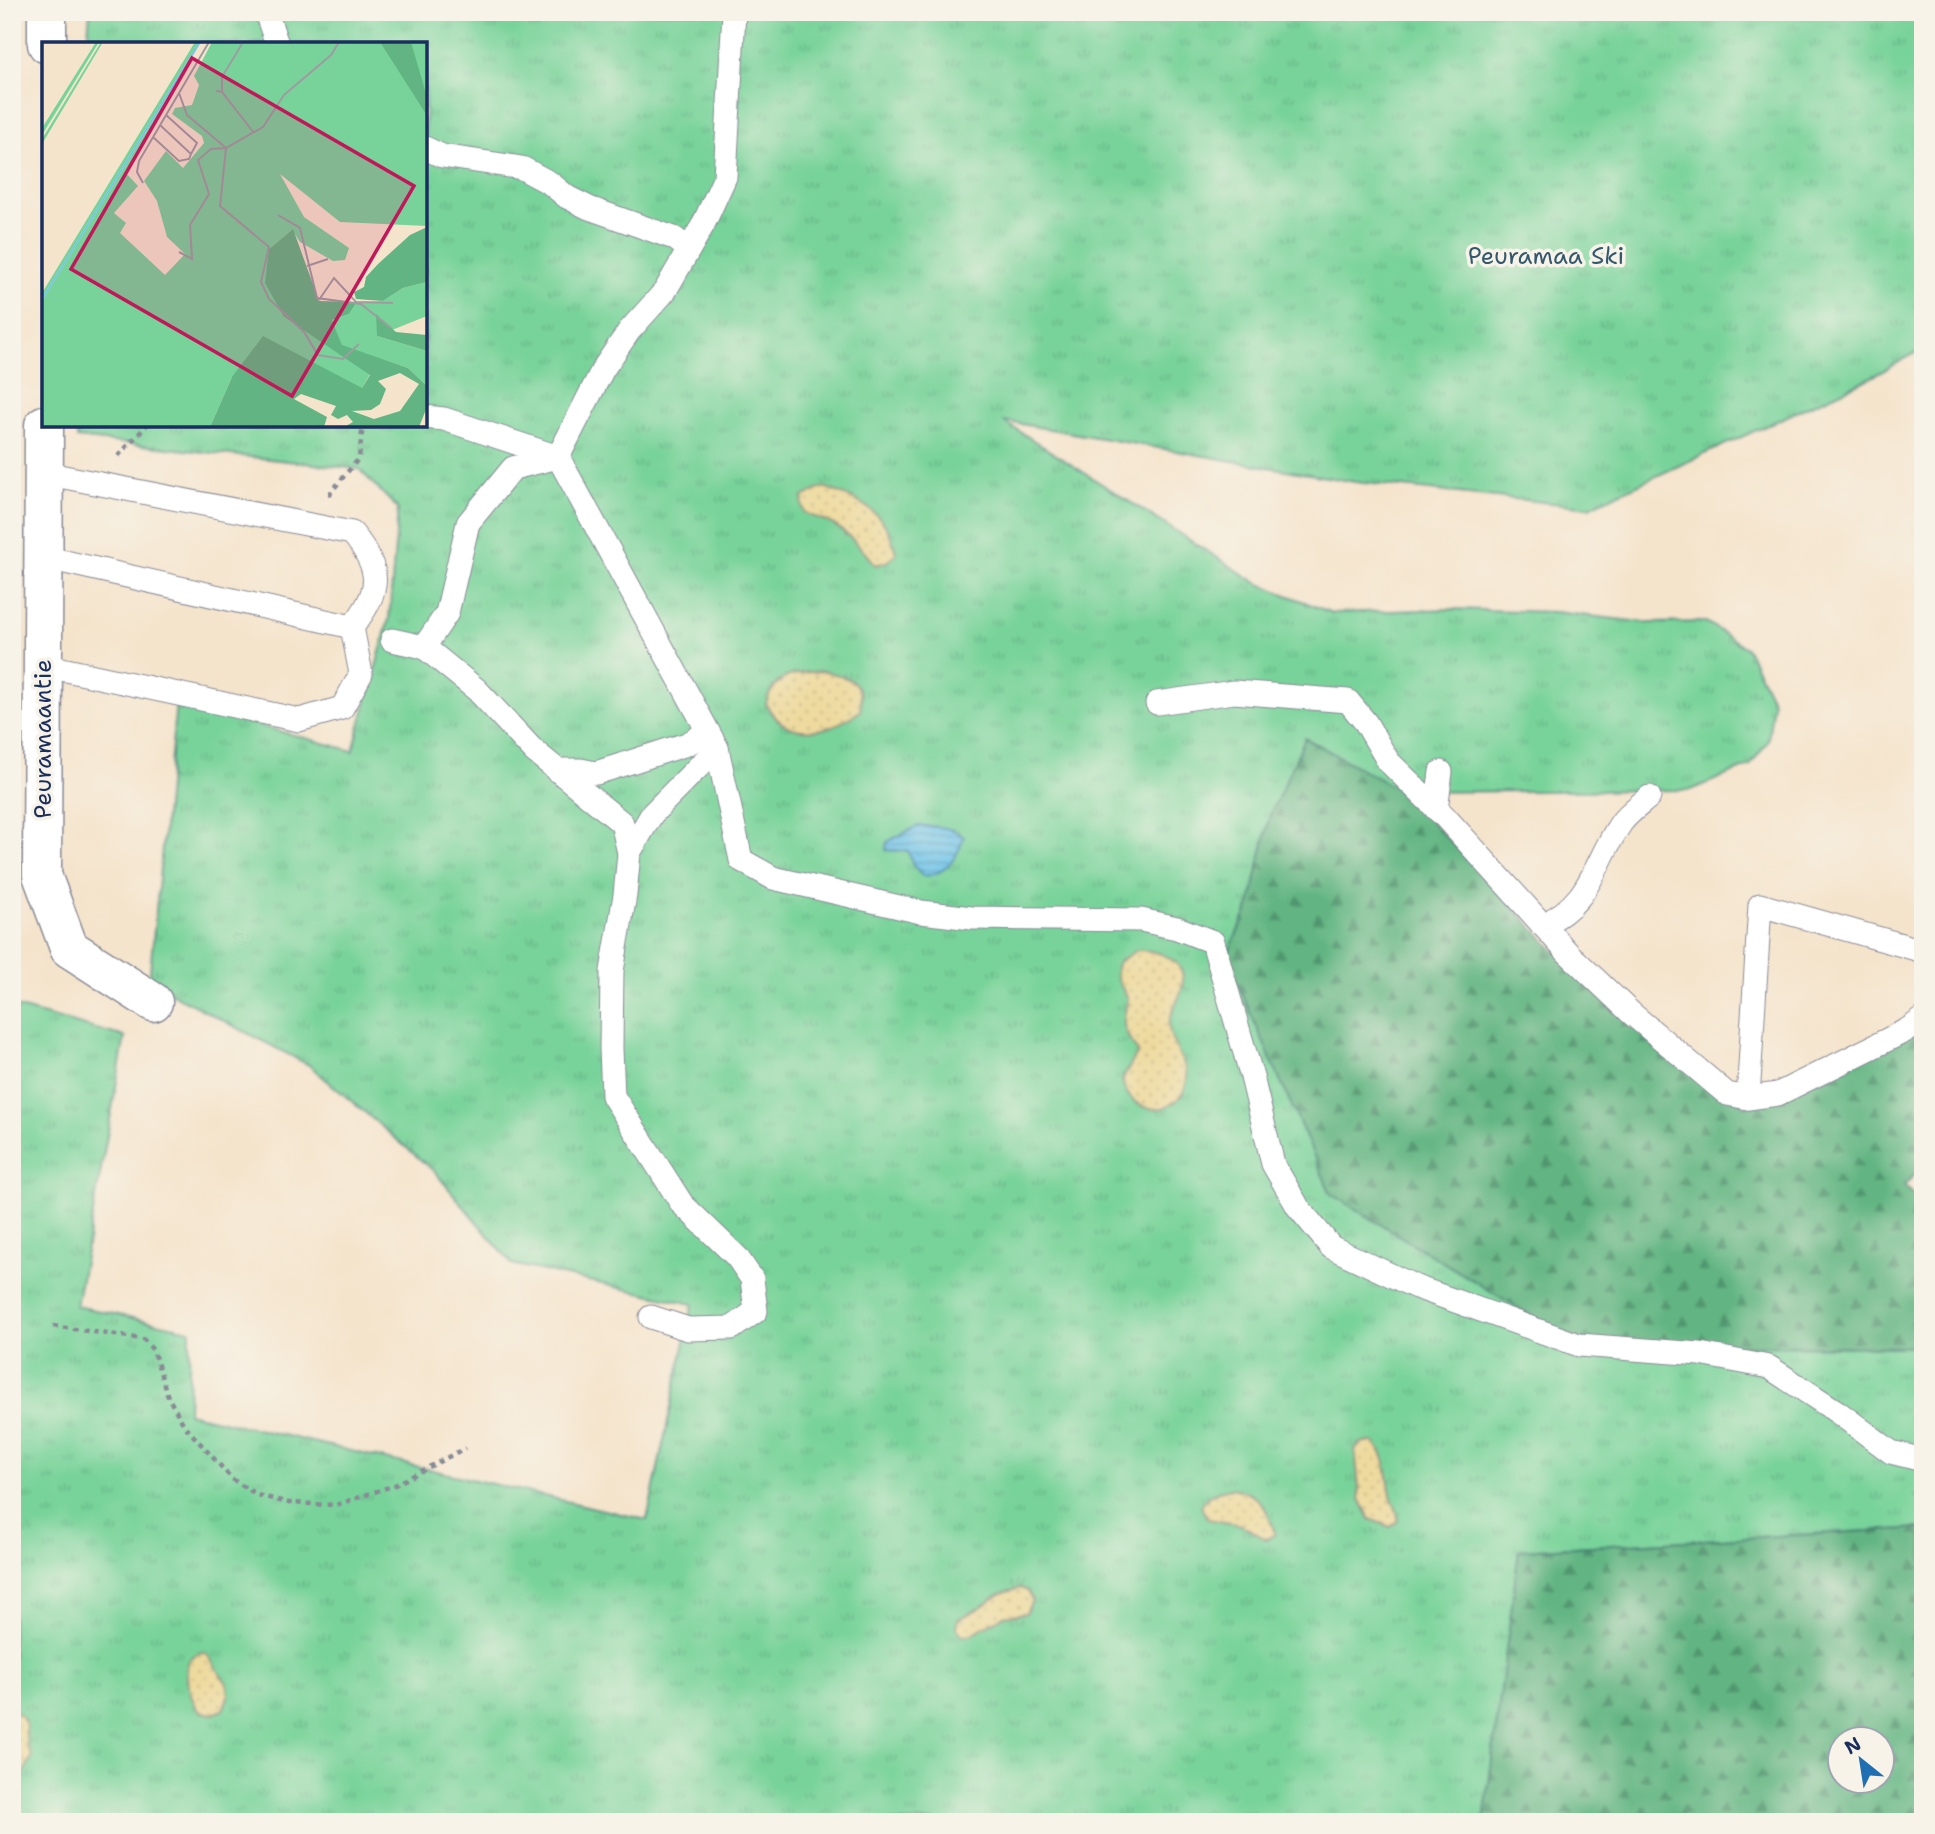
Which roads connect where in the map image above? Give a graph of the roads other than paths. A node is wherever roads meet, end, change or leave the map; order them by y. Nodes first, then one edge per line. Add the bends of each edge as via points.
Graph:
1 (47, 12) edge
2 (266, 12) edge
3 (734, 12) edge
4 (47, 42) edge
5 (276, 42) edge
6 (427, 149) edge
7 (690, 249) junction
8 (427, 417) edge
9 (44, 427) edge
10 (558, 457) junction
11 (44, 473) junction
12 (44, 558) junction
13 (352, 628) junction
14 (392, 640) dead end
15 (424, 647) junction
16 (43, 665) junction
17 (1157, 703) dead end
18 (712, 740) junction
19 (556, 770) junction
20 (1441, 772) dead end
21 (1649, 797) dead end
22 (1436, 809) junction
23 (629, 853) junction
24 (1542, 925) junction
25 (1923, 951) edge
26 (153, 1002) dead end
27 (1923, 1020) edge
28 (1748, 1098) junction
29 (651, 1317) dead end
30 (1923, 1460) edge

1 - 4 street
2 - 5 lane
3 - 7 lane via 725,177
6 - 7 lane via 442,156 522,168 567,197 674,238
7 - 10 lane via 665,291 603,369
8 - 10 lane
9 - 11 street, Peuramaantie
10 - 15 lane via 513,468 468,523 447,613
10 - 18 lane
11 - 12 street, Peuramaantie
11 - 13 lane via 352,533 367,551 376,587
12 - 13 lane
12 - 16 street, Peuramaantie
13 - 16 lane via 361,674 342,708 299,720
14 - 15 lane
15 - 19 lane via 477,690
16 - 26 street, Peuramaantie via 42,875 69,948
17 - 22 lane via 1234,692 1348,701 1388,761
18 - 19 lane via 596,773
18 - 23 lane via 652,814
18 - 30 lane via 741,860 773,878 921,912 972,918 1141,920 1213,943 1273,1164 1297,1207 1331,1247 1416,1287 1579,1345 1700,1354 1769,1367 1891,1452
19 - 23 lane via 622,823
20 - 22 lane
21 - 24 lane via 1622,822 1578,900 1560,917
22 - 24 lane
23 - 29 lane via 612,971 613,1096 682,1204 737,1257 752,1279 755,1311 732,1328 688,1329
24 - 28 lane via 1632,1013 1727,1094
25 - 28 lane via 1760,905
27 - 28 lane via 1778,1094

